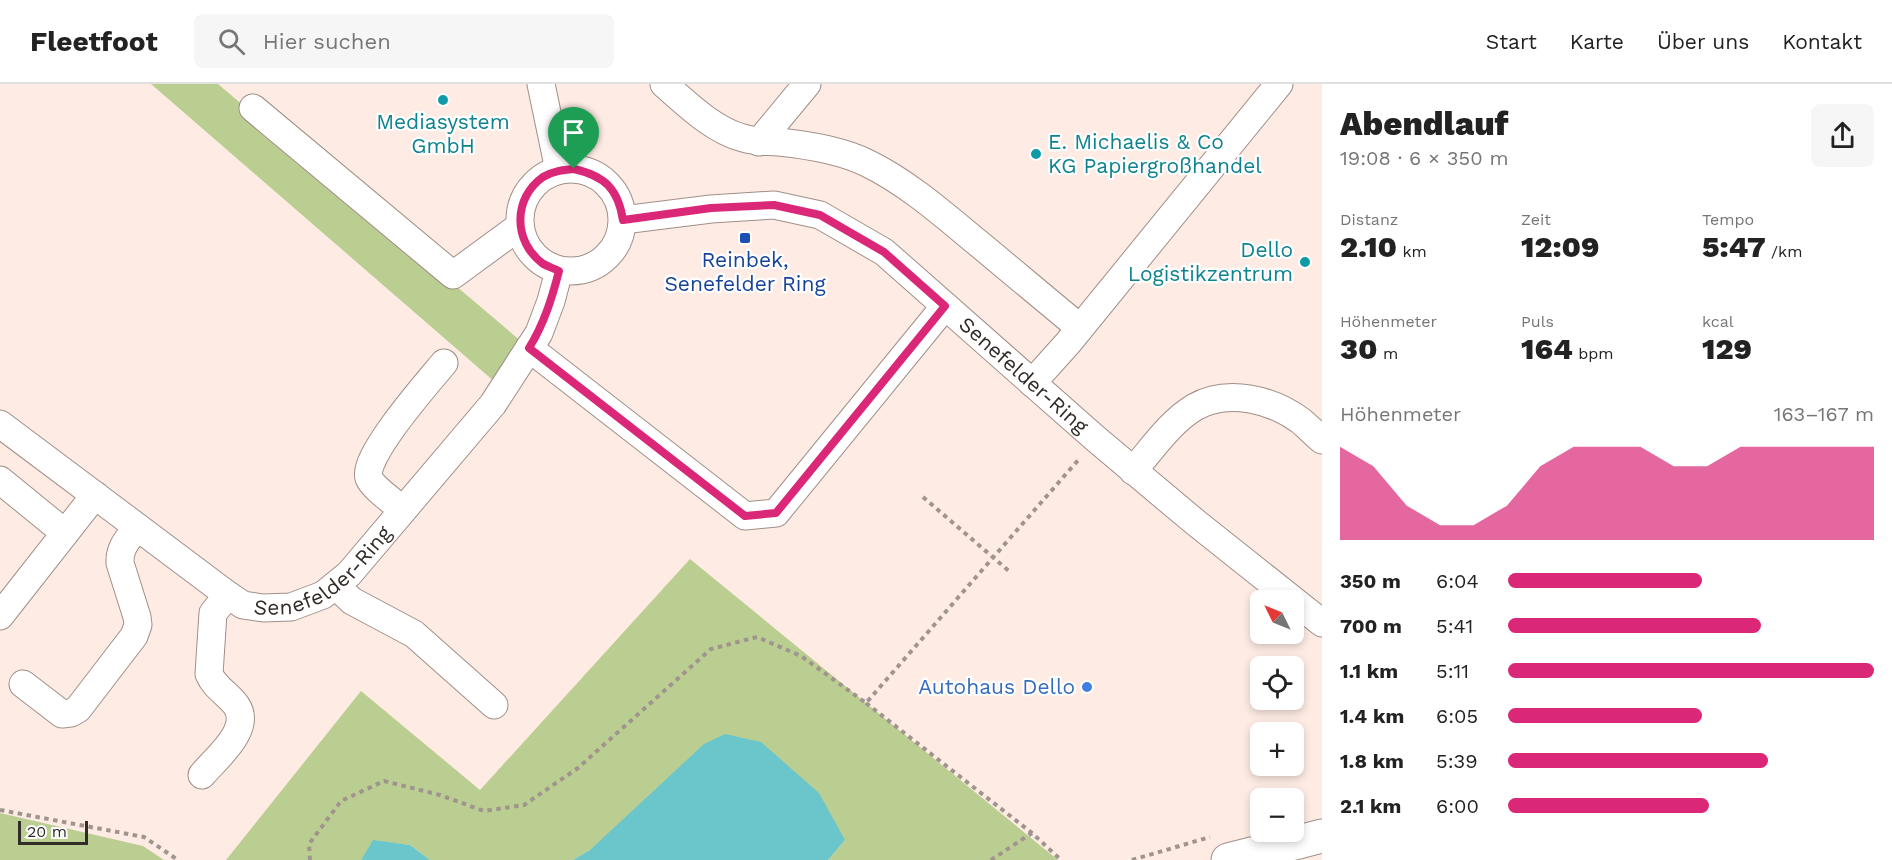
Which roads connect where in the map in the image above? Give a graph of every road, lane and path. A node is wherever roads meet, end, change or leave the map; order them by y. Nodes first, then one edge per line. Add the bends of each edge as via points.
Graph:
1 (541, 84) edge
2 (664, 84) edge
3 (807, 84) edge
4 (1279, 84) edge
5 (254, 108) dead end
6 (759, 142) junction
7 (559, 170) junction
8 (623, 220) junction
9 (520, 226) junction
10 (559, 271) junction
11 (945, 306) junction
12 (1080, 328) junction
13 (529, 348) junction
14 (444, 363) dead end
15 (1032, 383) junction
16 (0, 424) edge
17 (1096, 439) junction
18 (1322, 440) edge
19 (1134, 471) junction
20 (0, 480) edge
21 (94, 495) junction
22 (923, 497) dead end
23 (403, 510) junction
24 (137, 527) junction
25 (65, 533) junction
26 (994, 556) junction
27 (1010, 572) dead end
28 (336, 586) junction
29 (228, 595) junction
30 (0, 616) edge
31 (1322, 623) edge
32 (23, 684) dead end
33 (866, 703) junction
34 (494, 705) dead end
35 (202, 775) dead end
36 (0, 810) edge
37 (1032, 833) junction
38 (1322, 837) edge
39 (1279, 846) junction
40 (1223, 848) edge
41 (178, 860) edge
42 (310, 860) edge
43 (991, 860) edge
44 (1061, 860) edge
45 (1132, 860) edge
46 (1322, 860) edge

1 - 7 street
2 - 6 street via 718,126 740,138
3 - 6 street
4 - 12 street
5 - 9 street via 453,275
6 - 12 street via 839,152 897,180
7 - 8 street via 590,172 603,180 617,198
7 - 9 street via 531,188 522,203
8 - 10 street via 621,236 603,261 590,269
8 - 11 street, Senefelder-Ring via 711,208 774,205 820,215 884,252
9 - 10 street via 531,252 543,264
10 - 13 street, Senefelder-Ring via 551,301
11 - 13 street via 776,513 745,516
11 - 15 street, Senefelder-Ring
12 - 15 street
13 - 23 street, Senefelder-Ring via 493,404
14 - 23 street via 390,430 367,471 371,482
15 - 17 street, Senefelder-Ring
16 - 21 street, Senefelder-Ring
17 - 19 street, Senefelder-Ring
17 - 26 path
18 - 19 street via 1300,420 1271,405 1243,397 1218,399 1196,406 1173,425
19 - 31 street, Senefelder-Ring
20 - 25 street
21 - 24 street, Senefelder-Ring
21 - 25 street
22 - 26 path
23 - 28 street, Senefelder-Ring
24 - 29 street, Senefelder-Ring
24 - 32 street via 119,555 137,617 134,636 71,713 62,714
25 - 30 street
26 - 27 path
26 - 33 path
28 - 29 street, Senefelder-Ring via 323,596 291,607 243,605
28 - 34 street via 352,601 414,634
29 - 35 street via 213,613 209,674 235,704 241,721 238,733
33 - 37 path
33 - 42 path via 801,656 757,637 711,648 578,768 524,806 484,811 384,781 341,801 309,844
36 - 41 path via 144,837
37 - 43 path
37 - 44 path
38 - 39 main road
39 - 40 main road
39 - 46 main road
40 - 45 path

